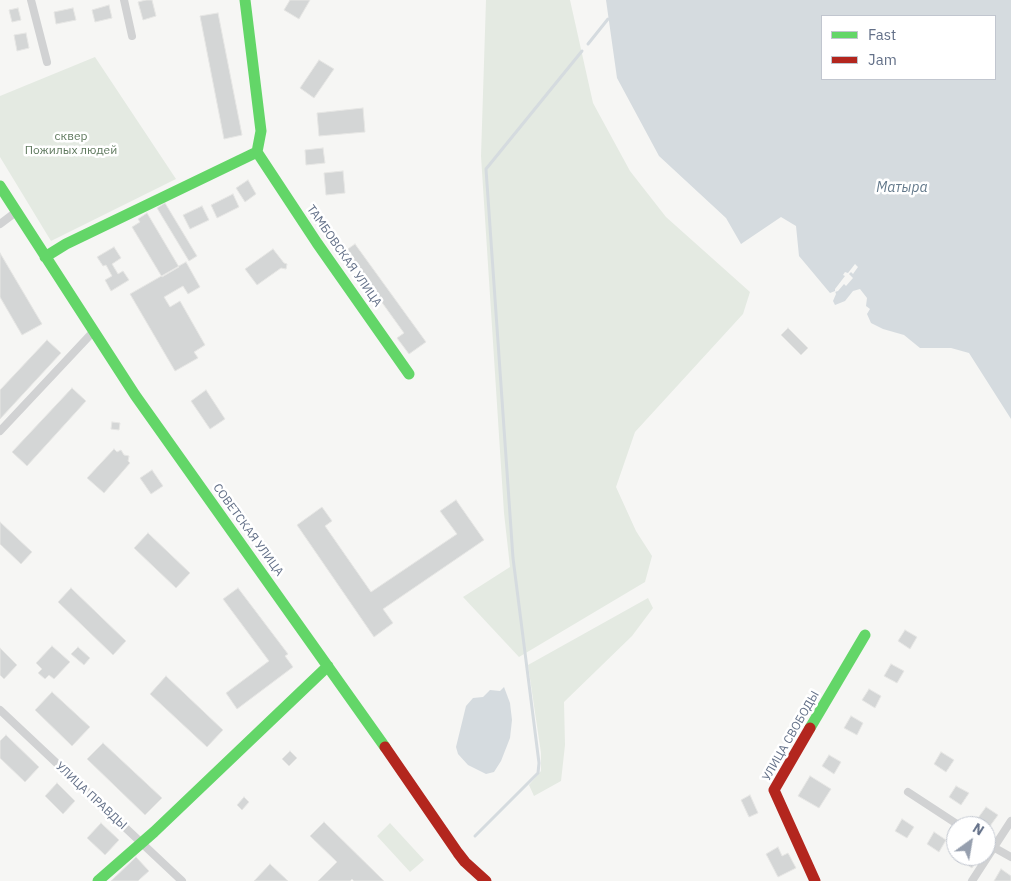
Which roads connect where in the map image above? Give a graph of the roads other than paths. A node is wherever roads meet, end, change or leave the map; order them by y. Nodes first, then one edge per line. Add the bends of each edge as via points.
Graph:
1 (31, 0) edge
2 (124, 0) edge
3 (245, 0) edge
4 (132, 36) dead end
5 (47, 62) dead end
6 (258, 152) junction
7 (0, 186) edge
8 (16, 212) junction
9 (0, 224) edge
10 (45, 257) junction
11 (93, 332) junction
12 (409, 374) dead end
13 (0, 431) edge
14 (865, 635) dead end
15 (328, 666) junction
16 (2, 716) edge
17 (908, 792) dead end
18 (946, 817) edge
19 (1011, 821) edge
20 (996, 838) edge
21 (141, 843) junction
22 (996, 848) edge
23 (1011, 857) edge
24 (465, 862) junction
25 (980, 866) edge
26 (98, 881) edge
27 (182, 881) edge
28 (478, 881) edge
29 (486, 881) edge
30 (815, 881) edge
31 (972, 881) edge

1 - 5 street
2 - 4 street
3 - 6 street via 261,131
6 - 10 street
6 - 12 street, ТАМБОВСКАЯ УЛИЦА
7 - 8 street, СОВЕТСКАЯ УЛИЦА
8 - 9 street
8 - 10 street, СОВЕТСКАЯ УЛИЦА
10 - 11 street, СОВЕТСКАЯ УЛИЦА
11 - 13 street
11 - 15 street, СОВЕТСКАЯ УЛИЦА
14 - 30 street, УЛИЦА СВОБОДЫ via 774,790
15 - 21 street
15 - 24 street, СОВЕТСКАЯ УЛИЦА
16 - 21 street, УЛИЦА ПРАВДЫ
17 - 18 street
19 - 20 street
21 - 26 street
21 - 27 street, УЛИЦА ПРАВДЫ
22 - 23 street
24 - 28 street
24 - 29 street, СОВЕТСКАЯ УЛИЦА
25 - 31 street

